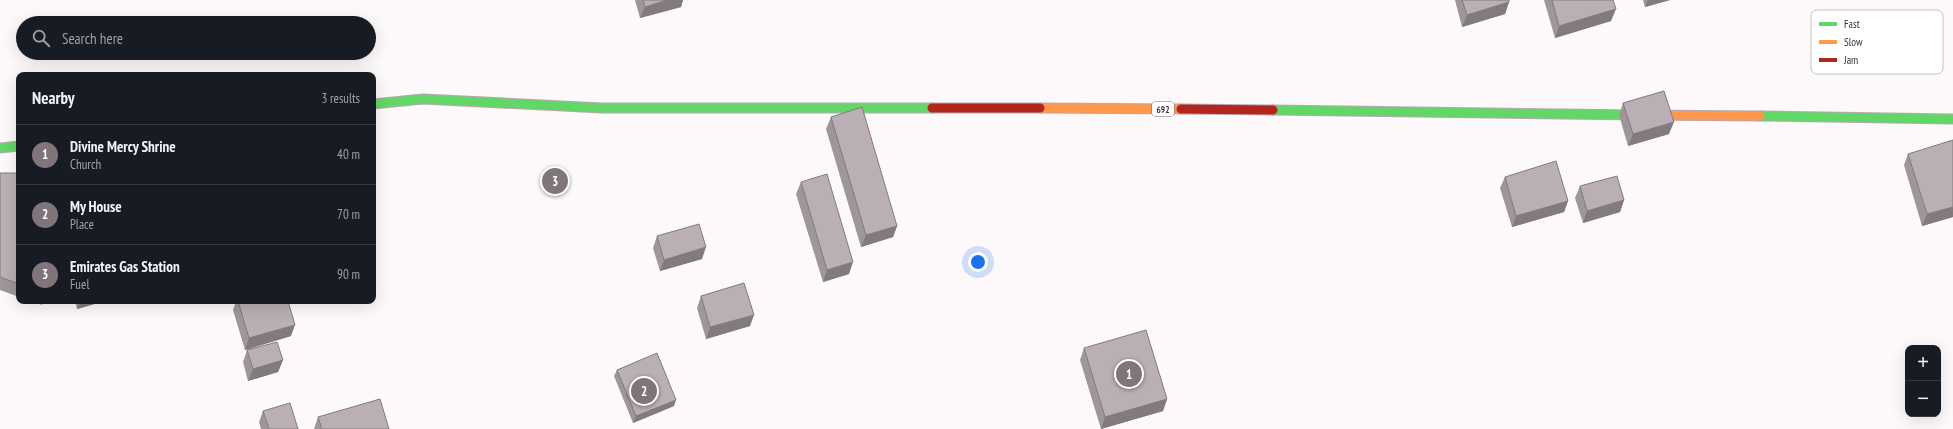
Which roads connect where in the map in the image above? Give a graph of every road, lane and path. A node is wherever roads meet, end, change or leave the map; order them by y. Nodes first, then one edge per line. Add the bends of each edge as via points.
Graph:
1 (376, 104) edge
2 (1953, 119) edge
3 (16, 146) edge
4 (0, 148) edge

1 - 2 main road, 692 via 423,98 602,108 1112,108
3 - 4 main road

